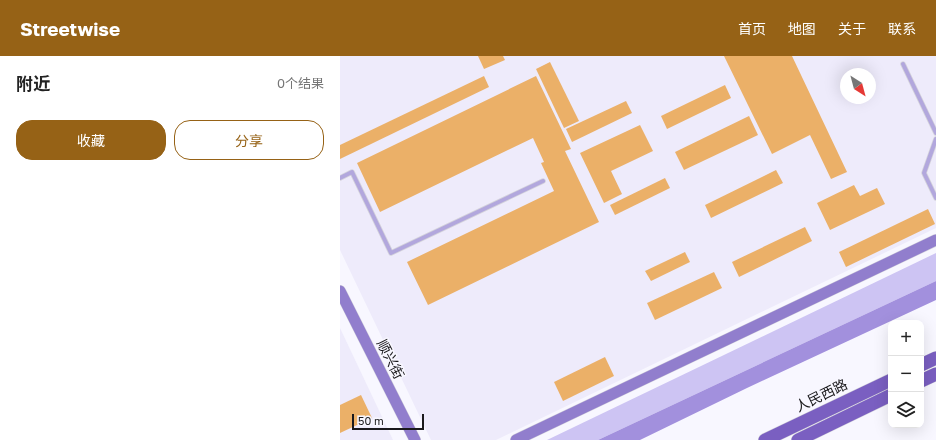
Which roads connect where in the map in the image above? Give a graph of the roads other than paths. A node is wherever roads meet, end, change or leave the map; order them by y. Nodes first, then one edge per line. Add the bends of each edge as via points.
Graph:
1 (903, 64) dead end
2 (936, 133) edge
3 (936, 139) edge
4 (340, 178) edge
5 (543, 181) dead end
6 (936, 198) edge
7 (936, 240) edge
8 (340, 292) edge
9 (936, 358) edge
10 (924, 364) edge
11 (936, 374) edge
12 (924, 380) edge
13 (888, 381) edge
14 (888, 396) edge
15 (415, 440) edge
16 (516, 440) edge
17 (765, 440) edge
18 (798, 440) edge

1 - 2 lane
3 - 6 lane via 924,172
4 - 5 lane via 352,172 391,253
7 - 16 street
8 - 15 street, 顺兴街
9 - 10 main road
11 - 12 main road
13 - 17 main road, 人民西路
14 - 18 main road

